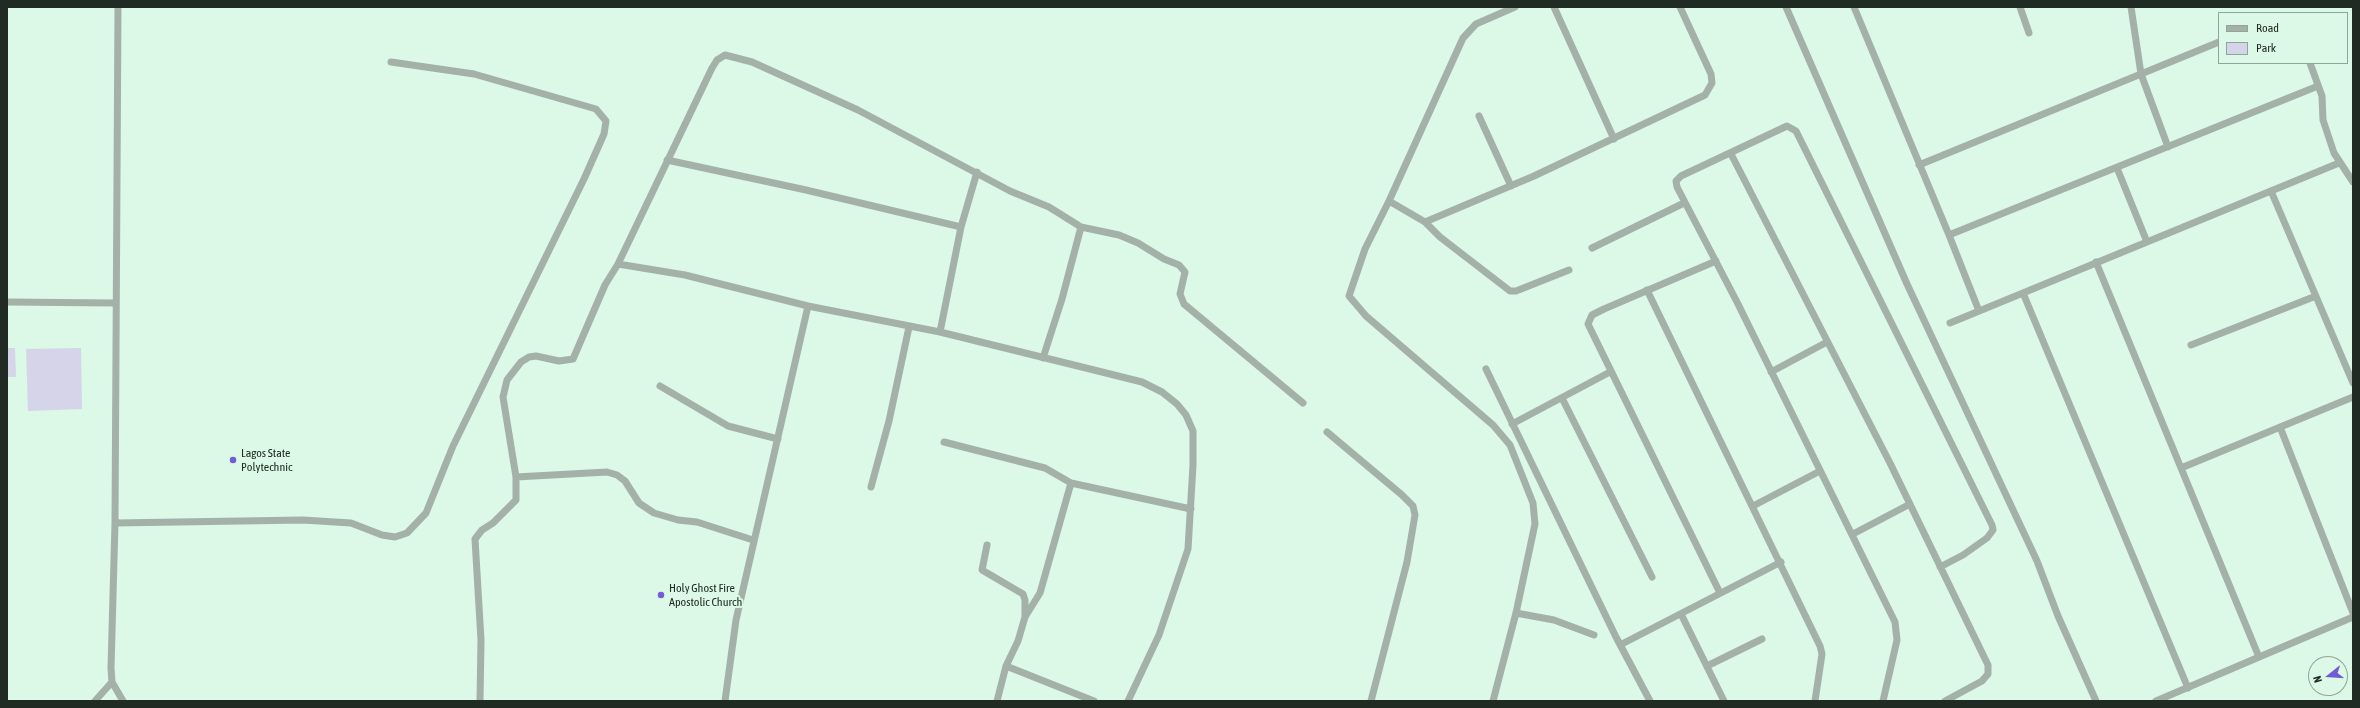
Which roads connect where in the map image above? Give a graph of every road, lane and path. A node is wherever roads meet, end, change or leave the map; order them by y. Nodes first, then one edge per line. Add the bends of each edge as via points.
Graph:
1 (118, 7) edge
2 (1515, 7) edge
3 (1554, 7) edge
4 (1680, 7) edge
5 (1786, 7) edge
6 (1854, 7) edge
7 (2020, 7) edge
8 (2131, 7) edge
9 (2029, 33) dead end
10 (2218, 42) edge
11 (391, 62) dead end
12 (2310, 64) edge
13 (2141, 74) junction
14 (2318, 86) junction
15 (1479, 116) dead end
16 (1614, 139) junction
17 (2168, 147) junction
18 (1731, 154) junction
19 (667, 160) junction
20 (2339, 163) junction
21 (1919, 165) junction
22 (2117, 168) junction
23 (977, 172) junction
24 (2353, 182) edge
25 (1511, 186) junction
26 (2271, 191) junction
27 (1389, 201) junction
28 (1684, 203) junction
29 (1425, 222) junction
30 (962, 227) junction
31 (1081, 227) junction
32 (1949, 236) junction
33 (2147, 242) junction
34 (1592, 248) dead end
35 (1716, 261) junction
36 (2096, 262) junction
37 (618, 264) junction
38 (1569, 270) dead end
39 (1647, 290) junction
40 (2023, 293) junction
41 (2316, 296) junction
42 (7, 302) edge
43 (114, 303) junction
44 (808, 306) junction
45 (1978, 311) junction
46 (1950, 323) dead end
47 (909, 327) junction
48 (940, 332) junction
49 (1827, 342) junction
50 (2191, 345) dead end
51 (1044, 358) junction
52 (1486, 369) dead end
53 (1610, 372) junction
54 (1771, 372) junction
55 (2353, 384) edge
56 (660, 386) dead end
57 (2353, 397) edge
58 (1562, 398) junction
59 (1303, 403) dead end
60 (1512, 424) junction
61 (2280, 427) junction
62 (1327, 432) dead end
63 (778, 439) junction
64 (944, 442) dead end
65 (2181, 468) junction
66 (1820, 471) junction
67 (516, 477) junction
68 (1071, 483) junction
69 (871, 487) dead end
70 (1910, 504) junction
71 (1753, 506) junction
72 (1191, 509) junction
73 (115, 523) junction
74 (1853, 534) junction
75 (753, 540) junction
76 (987, 545) dead end
77 (1781, 562) junction
78 (1940, 567) junction
79 (1652, 577) dead end
80 (1720, 593) junction
81 (1516, 613) junction
82 (2353, 613) edge
83 (1681, 614) junction
84 (1025, 617) junction
85 (2353, 617) edge
86 (1594, 635) dead end
87 (1762, 639) dead end
88 (1620, 645) junction
89 (2259, 657) junction
90 (1006, 666) junction
91 (1707, 666) junction
92 (112, 682) junction
93 (2188, 688) junction
94 (95, 701) edge
95 (123, 701) edge
96 (480, 701) edge
97 (725, 701) edge
98 (997, 701) edge
99 (1094, 701) edge
100 (1128, 701) edge
101 (1372, 701) edge
102 (1493, 701) edge
103 (1650, 701) edge
104 (1724, 701) edge
105 (1815, 701) edge
106 (1883, 701) edge
107 (1945, 701) edge
108 (2096, 701) edge
109 (2156, 701) edge

1 - 43 street
2 - 27 street via 1476,24 1463,38
3 - 16 street
4 - 16 street via 1710,74 1710,89 1705,95
5 - 108 street via 1907,284 2037,561 2058,616
6 - 21 street
7 - 9 street
8 - 13 street
10 - 13 street
11 - 73 street via 482,76 596,109 606,121 604,134 584,179 453,446 426,513 408,533 395,536 382,535 351,523 303,520
12 - 14 street
13 - 17 street
13 - 21 street
14 - 17 street
14 - 20 street via 2322,96 2324,120
15 - 25 street
16 - 25 street
17 - 22 street
18 - 28 street via 1681,176 1676,181
18 - 49 street
18 - 78 street via 1787,126 1792,127 1919,376 1993,530 1991,535 1975,547
19 - 23 street via 712,68 717,60 725,55 752,62 858,110
19 - 30 street
19 - 37 street
20 - 24 street
20 - 26 street
21 - 32 street
22 - 32 street
22 - 33 street
23 - 30 street
23 - 31 street via 1010,191 1048,207
25 - 29 street
26 - 33 street
26 - 41 street
27 - 29 street
27 - 81 street via 1365,249 1349,296 1366,316 1493,425 1510,445 1533,503 1535,524
28 - 34 street
28 - 35 street
29 - 38 street via 1440,237 1510,291 1516,291
30 - 48 street
31 - 51 street
31 - 59 street via 1119,235 1183,268 1185,276 1180,294 1184,304
32 - 45 street
33 - 36 street
35 - 39 street
35 - 54 street
36 - 40 street
36 - 65 street
37 - 44 street via 686,275
37 - 67 street via 605,285 573,360 559,362 536,356 529,357 521,362 507,380 503,397
39 - 53 street via 1592,315 1588,320
39 - 71 street
40 - 45 street
40 - 93 street
41 - 50 street
41 - 55 street
42 - 43 street
43 - 73 street
44 - 47 street
44 - 63 street
45 - 46 street
47 - 48 street
47 - 69 street via 890,421
48 - 51 street
49 - 54 street
49 - 70 street
51 - 72 street via 1142,382 1162,392 1177,404 1186,415 1193,432
52 - 60 street
53 - 58 street
53 - 80 street
54 - 66 street
56 - 63 street via 728,426
57 - 61 street
58 - 60 street
58 - 79 street
60 - 88 street
61 - 65 street
61 - 82 street
62 - 101 street via 1402,494 1413,506 1415,515 1407,562
63 - 75 street
64 - 68 street via 1045,468
65 - 89 street
66 - 71 street
66 - 74 street
67 - 75 street via 607,472 625,481 638,503 654,513 697,522
67 - 96 street via 516,500 475,539 481,640
68 - 72 street
68 - 84 street via 1040,593
70 - 74 street
70 - 78 street
71 - 77 street
72 - 100 street via 1188,549 1183,568 1159,635
73 - 92 street
74 - 106 street via 1897,630
75 - 97 street via 736,620
76 - 84 street via 982,570 1023,594
77 - 80 street
77 - 105 street via 1822,654
78 - 107 street via 1988,665 1988,674 1982,681
80 - 83 street
81 - 86 street via 1554,620
81 - 102 street
83 - 88 street
83 - 91 street
84 - 90 street via 1018,641
85 - 89 street
87 - 91 street
88 - 103 street
89 - 93 street
90 - 98 street
90 - 99 street
91 - 104 street
92 - 94 street
92 - 95 street
93 - 109 street

